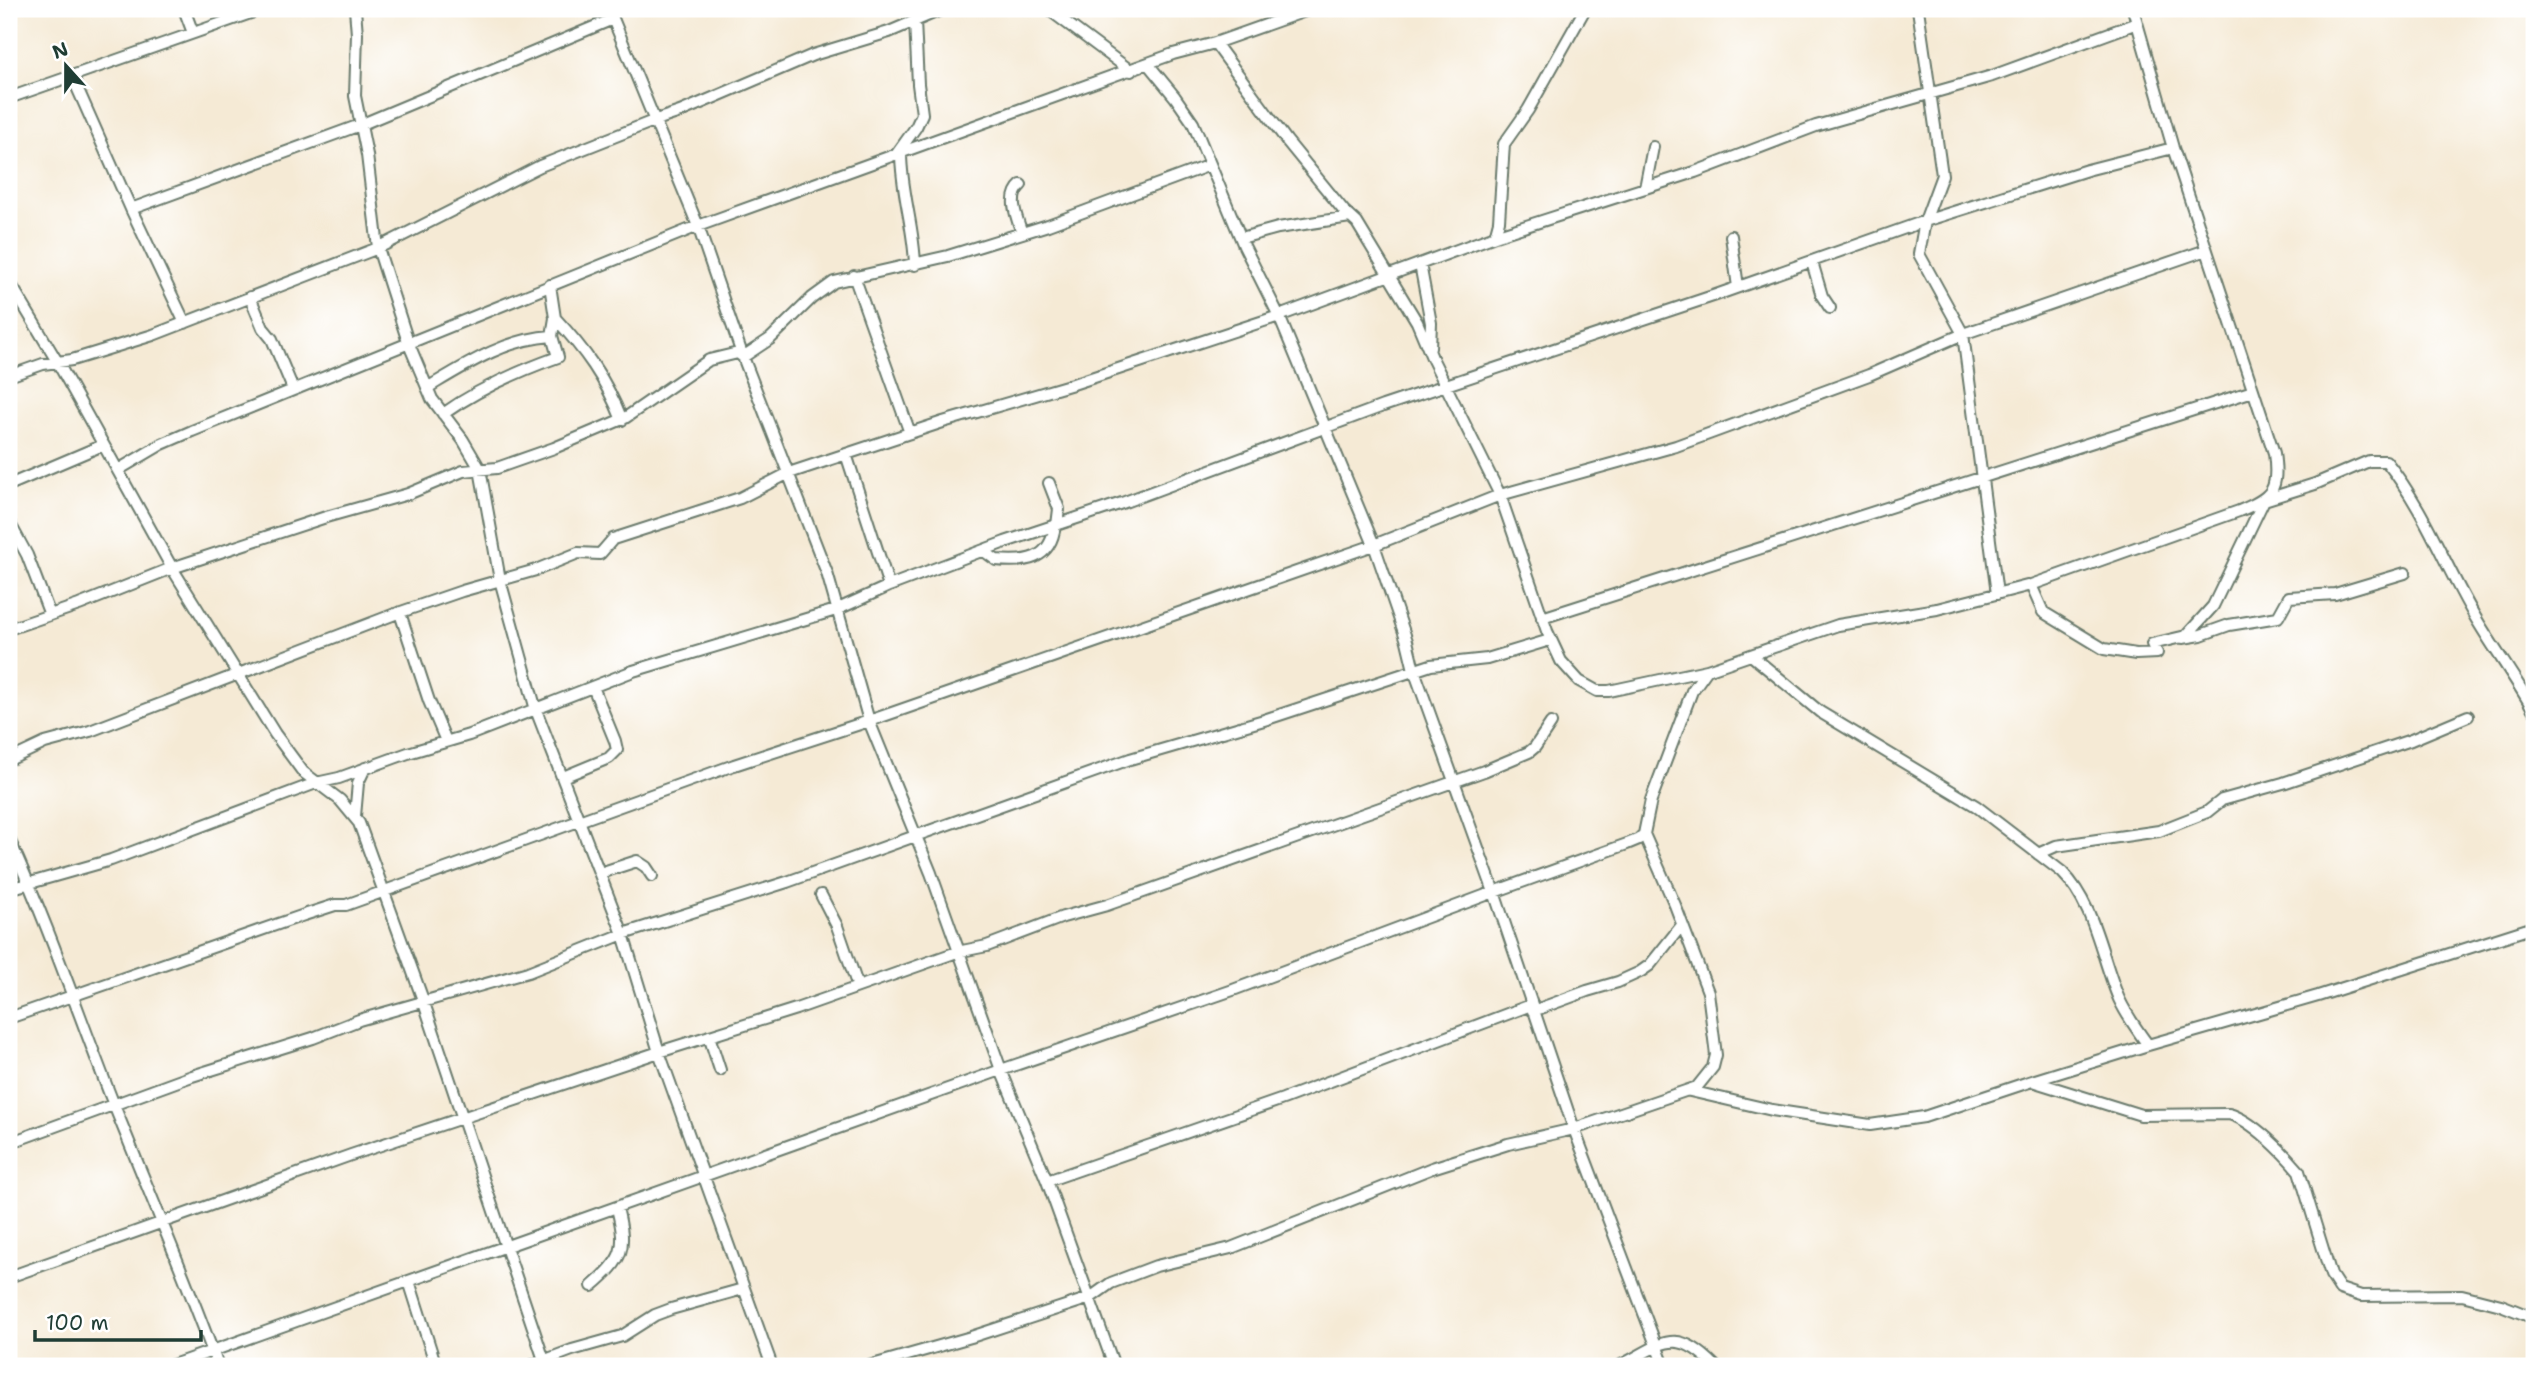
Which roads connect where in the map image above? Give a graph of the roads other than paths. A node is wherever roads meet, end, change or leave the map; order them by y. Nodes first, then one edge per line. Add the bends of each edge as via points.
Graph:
1 (184, 9) edge
2 (262, 9) edge
3 (355, 9) edge
4 (943, 9) edge
5 (1048, 9) edge
6 (1311, 9) edge
7 (1585, 9) edge
8 (1917, 9) edge
9 (2133, 9) edge
10 (611, 14) edge
11 (915, 21) junction
12 (2137, 23) junction
13 (192, 33) junction
14 (1215, 43) junction
15 (1148, 64) junction
16 (1131, 71) junction
17 (72, 76) junction
18 (1932, 93) junction
19 (9, 98) edge
20 (656, 120) junction
21 (360, 125) junction
22 (1653, 147) dead end
23 (2173, 148) junction
24 (899, 154) junction
25 (1210, 165) junction
26 (1021, 185) dead end
27 (1646, 188) junction
28 (131, 209) junction
29 (1350, 217) junction
30 (1925, 221) junction
31 (698, 226) junction
32 (1022, 233) junction
33 (1495, 236) junction
34 (1731, 236) dead end
35 (1241, 238) junction
36 (378, 248) junction
37 (2206, 250) junction
38 (1812, 262) junction
39 (1420, 264) junction
40 (915, 265) junction
41 (854, 276) junction
42 (1389, 276) junction
43 (9, 281) edge
44 (550, 285) junction
45 (1738, 288) junction
46 (250, 297) junction
47 (1830, 307) dead end
48 (1279, 316) junction
49 (555, 318) junction
50 (185, 323) junction
51 (1963, 334) junction
52 (552, 336) junction
53 (408, 342) junction
54 (1429, 353) junction
55 (743, 357) junction
56 (58, 363) junction
57 (9, 376) edge
58 (1445, 385) junction
59 (427, 388) junction
60 (293, 389) junction
61 (2253, 391) junction
62 (443, 414) junction
63 (622, 420) junction
64 (1324, 428) junction
65 (910, 433) junction
66 (103, 445) junction
67 (846, 454) junction
68 (480, 469) junction
69 (118, 470) junction
70 (789, 473) junction
71 (1980, 478) junction
72 (1049, 482) dead end
73 (9, 485) edge
74 (1500, 495) junction
75 (2264, 500) junction
76 (9, 522) edge
77 (1056, 525) junction
78 (1374, 545) junction
79 (984, 551) junction
80 (172, 568) junction
81 (2405, 573) dead end
82 (500, 580) junction
83 (2031, 585) junction
84 (889, 586) junction
85 (1997, 594) junction
86 (836, 610) junction
87 (400, 613) junction
88 (50, 615) junction
89 (1542, 618) junction
90 (9, 629) edge
91 (1550, 640) junction
92 (2152, 644) junction
93 (1751, 655) junction
94 (1415, 670) junction
95 (1707, 670) junction
96 (238, 673) junction
97 (593, 687) junction
98 (536, 710) junction
99 (2534, 711) edge
100 (2468, 716) dead end
101 (869, 721) junction
102 (1551, 723) dead end
103 (446, 741) junction
104 (9, 760) edge
105 (365, 768) junction
106 (563, 777) junction
107 (316, 783) junction
108 (1453, 783) junction
109 (355, 816) junction
110 (580, 820) junction
111 (1644, 834) junction
112 (916, 835) junction
113 (9, 839) edge
114 (2038, 853) junction
115 (600, 873) junction
116 (652, 877) dead end
117 (29, 882) junction
118 (9, 889) edge
119 (383, 891) junction
120 (1494, 892) junction
121 (821, 895) dead end
122 (1682, 925) junction
123 (2534, 927) edge
124 (623, 934) junction
125 (957, 952) junction
126 (858, 987) junction
127 (74, 995) junction
128 (423, 1000) junction
129 (1532, 1008) junction
130 (9, 1018) edge
131 (709, 1036) junction
132 (2148, 1045) junction
133 (659, 1052) junction
134 (720, 1070) dead end
135 (1001, 1070) junction
136 (2032, 1081) junction
137 (1690, 1091) junction
138 (114, 1104) junction
139 (461, 1119) junction
140 (1574, 1129) junction
141 (9, 1143) edge
142 (705, 1178) junction
143 (1047, 1181) junction
144 (617, 1208) junction
145 (163, 1222) junction
146 (506, 1247) junction
147 (9, 1278) edge
148 (409, 1281) junction
149 (592, 1286) dead end
150 (743, 1289) junction
151 (1090, 1298) junction
152 (2534, 1318) edge
153 (1657, 1345) junction
154 (212, 1350) junction
155 (545, 1363) edge
156 (170, 1366) edge
157 (218, 1366) edge
158 (436, 1366) edge
159 (530, 1366) edge
160 (772, 1366) edge
161 (869, 1366) edge
162 (1114, 1366) edge
163 (1619, 1366) edge
164 (1664, 1366) edge
165 (1715, 1366) edge

1 - 13 street
2 - 13 street
3 - 21 street via 355,96
4 - 11 street
5 - 16 street
6 - 14 street
7 - 33 street via 1504,144
8 - 18 street
9 - 12 street
10 - 20 street
10 - 21 street
11 - 20 street via 814,55
11 - 24 street via 922,114
12 - 18 street
12 - 23 street
13 - 17 street
14 - 15 street
14 - 29 street
15 - 16 street
15 - 25 street via 1188,116
16 - 24 street
17 - 19 street
17 - 28 street
18 - 27 street via 1816,127
18 - 30 street via 1942,175
20 - 31 street
20 - 36 street via 540,166
21 - 28 street
21 - 36 street
22 - 27 street
23 - 30 street
23 - 37 street
24 - 31 street
24 - 40 street
25 - 32 street
25 - 35 street
26 - 32 street via 1013,200
27 - 33 street
28 - 50 street
29 - 35 street
29 - 42 street
30 - 38 street
30 - 51 street via 1919,254
31 - 44 street
31 - 55 street
32 - 40 street
33 - 39 street
34 - 45 street
35 - 48 street
36 - 46 street
36 - 53 street
37 - 51 street
37 - 61 street
38 - 45 street
38 - 47 street
39 - 42 street
39 - 54 street via 1431,323
40 - 41 street
41 - 55 street via 825,287 770,339
41 - 65 street
42 - 48 street
42 - 54 street via 1417,322
43 - 56 street
44 - 49 street
44 - 53 street
45 - 58 street
46 - 50 street
46 - 60 street
48 - 64 street
48 - 65 street
49 - 52 street
49 - 63 street via 609,387
50 - 56 street
51 - 71 street
51 - 74 street via 1869,375 1676,446
52 - 59 street via 516,341
52 - 62 street via 558,357
53 - 59 street
53 - 60 street
54 - 58 street
55 - 63 street via 738,353 709,360
55 - 70 street
56 - 57 street
56 - 66 street
58 - 64 street
58 - 74 street
59 - 62 street
60 - 69 street via 162,444
61 - 71 street
61 - 75 street via 2277,475
62 - 68 street
63 - 68 street via 531,457
64 - 77 street
64 - 78 street
65 - 67 street
66 - 69 street
66 - 73 street
67 - 70 street
67 - 84 street
68 - 80 street
68 - 82 street
69 - 80 street
70 - 82 street via 740,498 613,540 600,554 578,553
70 - 86 street
71 - 85 street
71 - 89 street
72 - 77 street via 1059,509
74 - 78 street
74 - 89 street
75 - 83 street
75 - 92 street via 2213,606 2186,636
75 - 99 street via 2369,461 2386,461 2430,525 2475,617
76 - 88 street
77 - 79 street
77 - 79 street via 1049,547 1036,556 996,560
78 - 94 street
78 - 101 street
79 - 84 street
80 - 88 street
80 - 96 street
81 - 92 street via 2335,594 2289,597 2277,617
82 - 87 street
82 - 98 street
83 - 85 street
83 - 92 street via 2043,612 2104,649 2157,653
84 - 86 street
85 - 93 street via 1838,625
86 - 97 street
86 - 101 street
87 - 96 street
87 - 103 street
88 - 90 street
89 - 91 street
91 - 94 street via 1487,659 1436,663
91 - 95 street via 1570,672 1597,691
93 - 95 street
93 - 114 street via 1820,712 1976,806
94 - 108 street
94 - 112 street via 1130,758
95 - 111 street via 1692,691 1651,800
96 - 104 street
96 - 107 street via 292,759
97 - 98 street
97 - 106 street via 617,750 609,758
98 - 103 street
98 - 106 street
100 - 114 street via 2411,740 2222,800 2207,812 2159,831 2056,846
101 - 110 street
101 - 112 street
102 - 108 street via 1529,752
103 - 105 street
105 - 107 street
105 - 109 street via 358,783
106 - 110 street
107 - 109 street
107 - 117 street via 111,860
108 - 120 street
108 - 125 street via 987,946
109 - 119 street
110 - 115 street
110 - 119 street
111 - 120 street
111 - 122 street
112 - 124 street
112 - 125 street
113 - 117 street
114 - 132 street via 2075,884 2119,998
115 - 116 street via 637,861
115 - 124 street
117 - 118 street
117 - 127 street
119 - 127 street
119 - 128 street
120 - 129 street
120 - 135 street via 1233,990
121 - 126 street
122 - 129 street via 1640,972
122 - 137 street via 1708,992 1716,1055 1707,1077
123 - 132 street
124 - 128 street via 528,972
124 - 133 street
125 - 126 street
125 - 135 street
126 - 131 street
127 - 130 street
127 - 138 street
128 - 138 street
128 - 139 street
129 - 140 street
129 - 143 street
131 - 133 street
131 - 134 street
132 - 136 street
133 - 139 street
133 - 142 street
135 - 142 street
135 - 143 street
136 - 137 street via 1924,1117 1870,1125
136 - 152 street via 2141,1115 2222,1113 2243,1119 2299,1171 2331,1275 2340,1289 2361,1296 2462,1295
137 - 140 street
138 - 141 street
138 - 145 street
139 - 145 street
139 - 146 street
140 - 151 street via 1432,1168 1231,1248 1117,1280
140 - 153 street
142 - 144 street
142 - 150 street
143 - 151 street
144 - 146 street
144 - 149 street via 623,1250 616,1265
145 - 147 street
145 - 154 street
146 - 148 street
146 - 155 street
148 - 154 street
148 - 158 street
150 - 155 street via 671,1309 622,1336
150 - 160 street
151 - 161 street
151 - 162 street
153 - 163 street
153 - 164 street
153 - 165 street via 1675,1340 1684,1343
154 - 156 street
154 - 157 street
155 - 159 street

